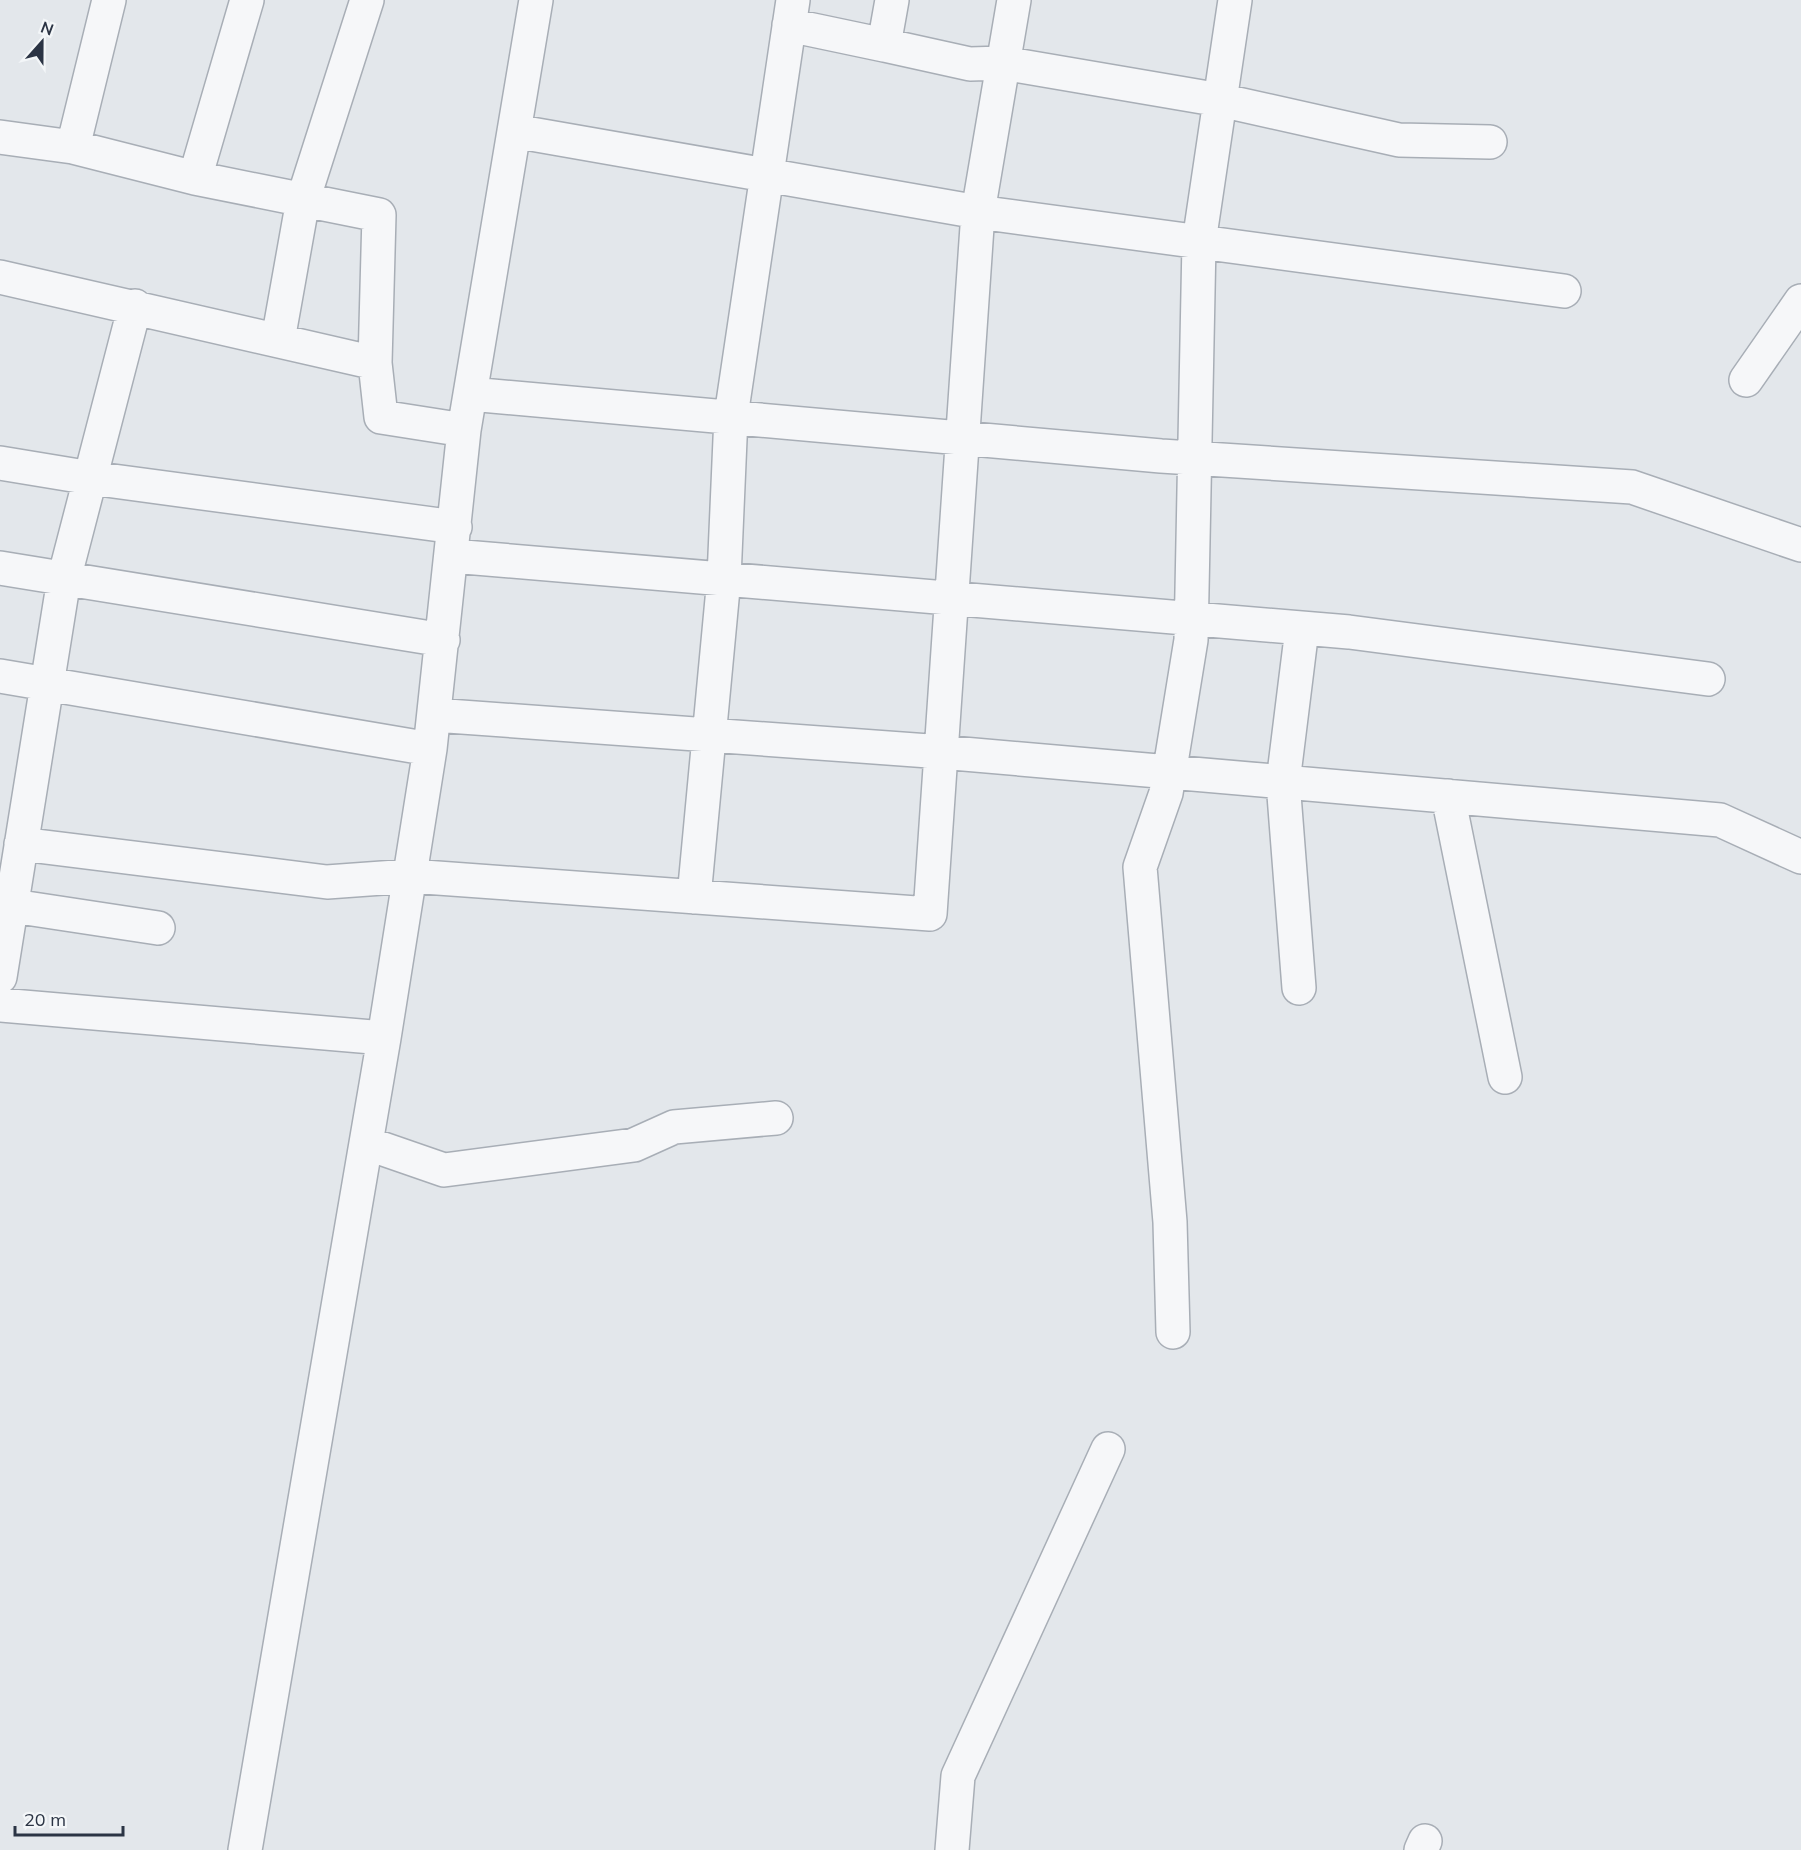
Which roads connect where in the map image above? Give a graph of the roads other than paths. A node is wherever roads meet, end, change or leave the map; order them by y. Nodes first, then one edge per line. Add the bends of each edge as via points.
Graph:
1 (109, 0) edge
2 (247, 0) edge
3 (367, 0) edge
4 (536, 0) edge
5 (892, 0) edge
6 (1014, 0) edge
7 (1235, 0) edge
8 (791, 13) edge
9 (884, 45) junction
10 (1003, 63) junction
11 (1220, 100) junction
12 (514, 131) junction
13 (0, 137) edge
14 (1490, 142) dead end
15 (73, 147) junction
16 (767, 175) junction
17 (195, 178) junction
18 (303, 200) junction
19 (978, 212) junction
20 (1199, 242) junction
21 (0, 277) edge
22 (1564, 291) dead end
23 (1801, 301) edge
24 (135, 306) junction
25 (278, 340) junction
26 (375, 363) junction
27 (1746, 380) dead end
28 (470, 394) junction
29 (731, 417) junction
30 (464, 430) junction
31 (962, 438) junction
32 (1194, 458) junction
33 (0, 464) edge
34 (91, 478) junction
35 (454, 542) junction
36 (1801, 546) edge
37 (0, 568) edge
38 (724, 578) junction
39 (64, 579) junction
40 (951, 599) junction
41 (1191, 619) junction
42 (1302, 629) junction
43 (443, 640) junction
44 (0, 676) edge
45 (1708, 679) dead end
46 (47, 684) junction
47 (434, 715) junction
48 (710, 736) junction
49 (430, 749) junction
50 (941, 753) junction
51 (1169, 772) junction
52 (1283, 782) junction
53 (1448, 796) junction
54 (14, 797) edge
55 (21, 844) junction
56 (1801, 857) edge
57 (410, 876) junction
58 (694, 897) junction
59 (5, 904) edge
60 (158, 928) dead end
61 (0, 977) edge
62 (1299, 988) dead end
63 (0, 1005) edge
64 (384, 1038) junction
65 (1505, 1077) dead end
66 (776, 1118) dead end
67 (366, 1143) junction
68 (1173, 1332) dead end
69 (1108, 1449) dead end
70 (245, 1850) edge
71 (952, 1850) edge

1 - 15 street
2 - 17 street
3 - 18 street
4 - 12 street
5 - 9 street
6 - 10 street
7 - 11 street
8 - 9 street
8 - 16 street
9 - 10 street via 970,64
10 - 11 street
10 - 19 street
11 - 14 street via 1399,140
11 - 20 street
12 - 16 street
12 - 28 street
13 - 15 street
15 - 17 street
16 - 19 street
16 - 29 street
17 - 18 street
18 - 25 street
18 - 26 street via 379,215
19 - 20 street
19 - 31 street
20 - 22 street
20 - 32 street
21 - 24 street
23 - 27 street
24 - 25 street
24 - 34 street
25 - 26 street
26 - 30 street via 381,417
28 - 29 street
28 - 30 street
29 - 31 street
29 - 38 street
30 - 35 street
31 - 32 street
31 - 40 street
32 - 36 street via 1632,487
32 - 41 street
33 - 34 street
34 - 35 street
34 - 39 street
35 - 38 street
35 - 43 street
37 - 39 street
38 - 40 street
38 - 48 street
39 - 43 street
39 - 46 street
40 - 41 street
40 - 50 street
41 - 42 street
41 - 51 street
42 - 45 street
42 - 52 street
43 - 47 street
44 - 46 street
46 - 49 street
46 - 54 street
47 - 48 street
47 - 49 street
48 - 50 street
48 - 58 street
49 - 57 street
50 - 51 street
50 - 58 street via 930,914
51 - 52 street
51 - 68 street via 1166,793 1140,867 1170,1222
52 - 53 street
52 - 62 street
53 - 56 street via 1720,820
53 - 65 street
54 - 55 street
55 - 57 street via 327,882
55 - 59 street
57 - 58 street
57 - 64 street
59 - 60 street
59 - 61 street
63 - 64 street
64 - 67 street
66 - 67 street via 674,1127 634,1145 444,1170
67 - 70 street
69 - 71 street via 958,1776

